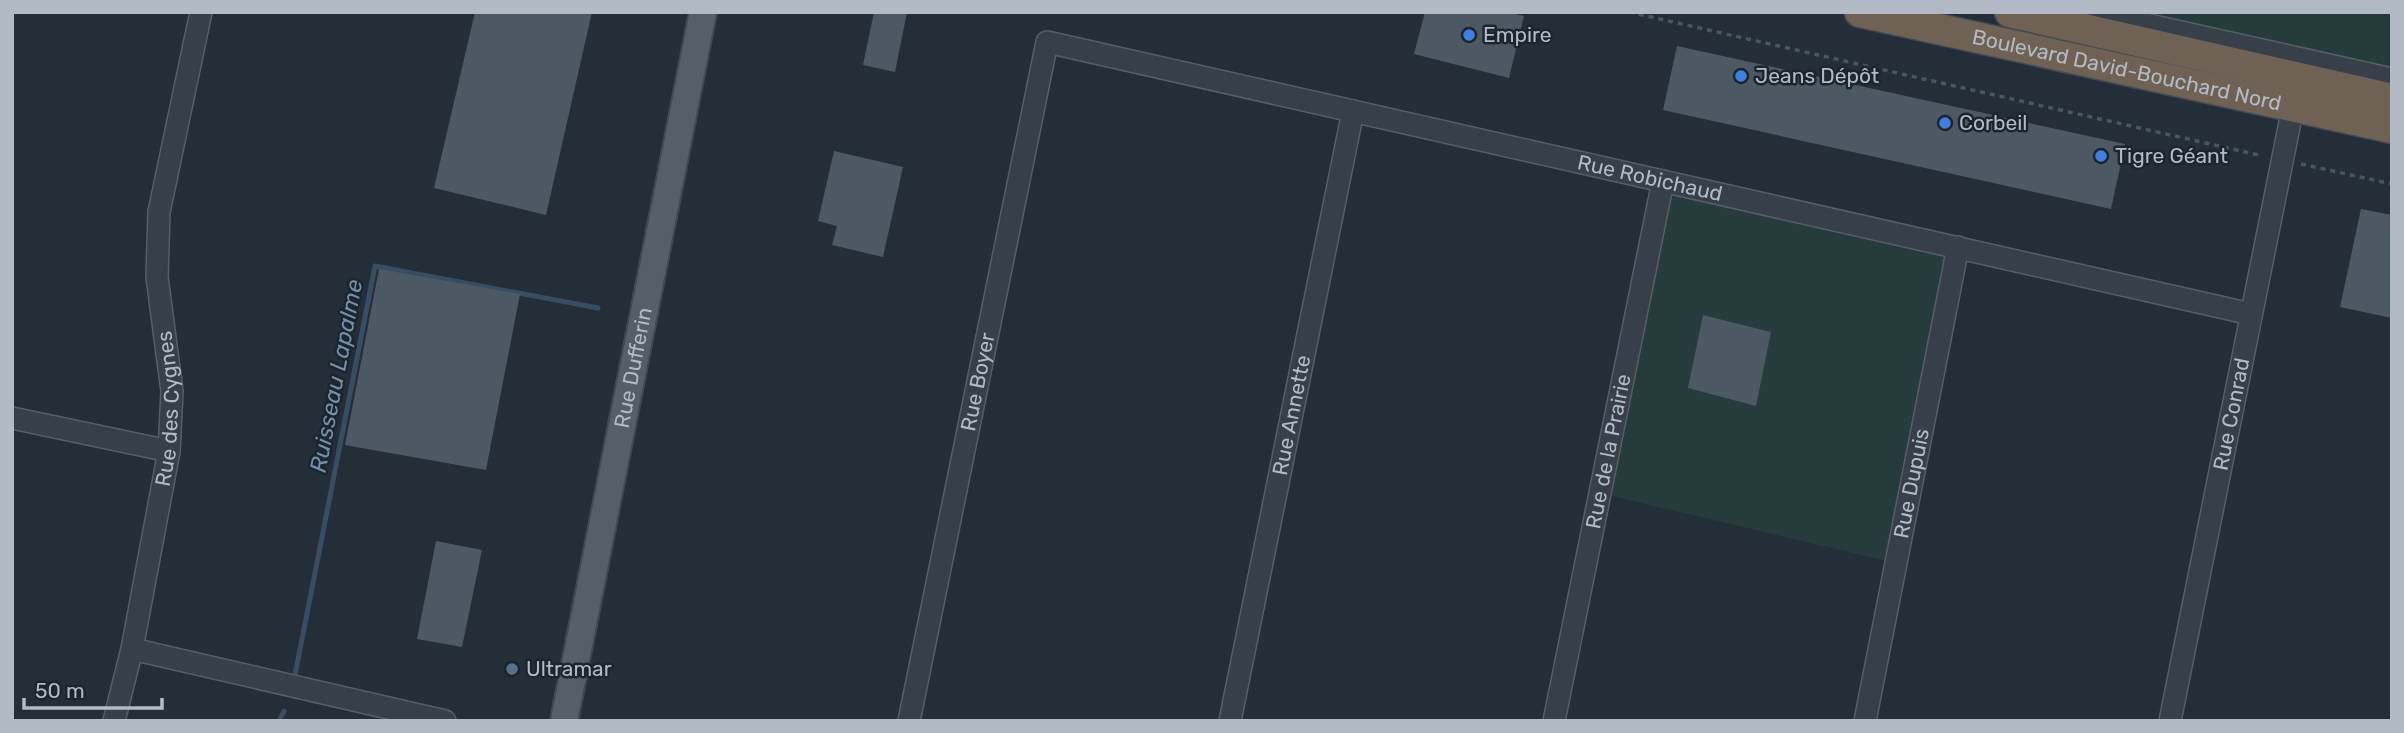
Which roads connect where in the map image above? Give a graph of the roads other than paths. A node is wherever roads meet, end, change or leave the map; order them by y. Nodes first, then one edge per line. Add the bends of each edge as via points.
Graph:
1 (201, 12) edge
2 (703, 12) edge
3 (1860, 12) edge
4 (2010, 12) edge
5 (2091, 12) edge
6 (1047, 42) joint
7 (2392, 79) edge
8 (2392, 99) edge
9 (2293, 107) junction
10 (1353, 111) junction
11 (2392, 128) edge
12 (1663, 181) junction
13 (1958, 247) junction
14 (2251, 314) junction
15 (12, 418) edge
16 (169, 451) junction
17 (132, 649) junction
18 (114, 721) edge
19 (445, 721) edge
20 (564, 721) edge
21 (909, 721) edge
22 (1230, 721) edge
23 (1554, 721) edge
24 (1865, 721) edge
25 (2170, 721) edge

1 - 16 street, Rue des Cygnes via 159,212 158,277 172,391
2 - 20 main road, Rue Dufferin
3 - 9 highway, Boulevard David-Bouchard Nord
4 - 8 highway, Boulevard David-Bouchard Nord
5 - 7 street
6 - 10 street, Rue Robichaud
6 - 21 street, Rue Boyer
9 - 11 highway, Boulevard David-Bouchard Nord
9 - 14 street, Rue Conrad
10 - 12 street, Rue Robichaud
10 - 22 street, Rue Annette
12 - 13 street, Rue Robichaud
12 - 23 street, Rue de la Prairie
13 - 14 street, Rue Robichaud
13 - 24 street, Rue Dupuis
14 - 25 street, Rue Conrad
15 - 16 street
16 - 17 street, Rue des Cygnes
17 - 18 street, Rue des Cygnes
17 - 19 street

